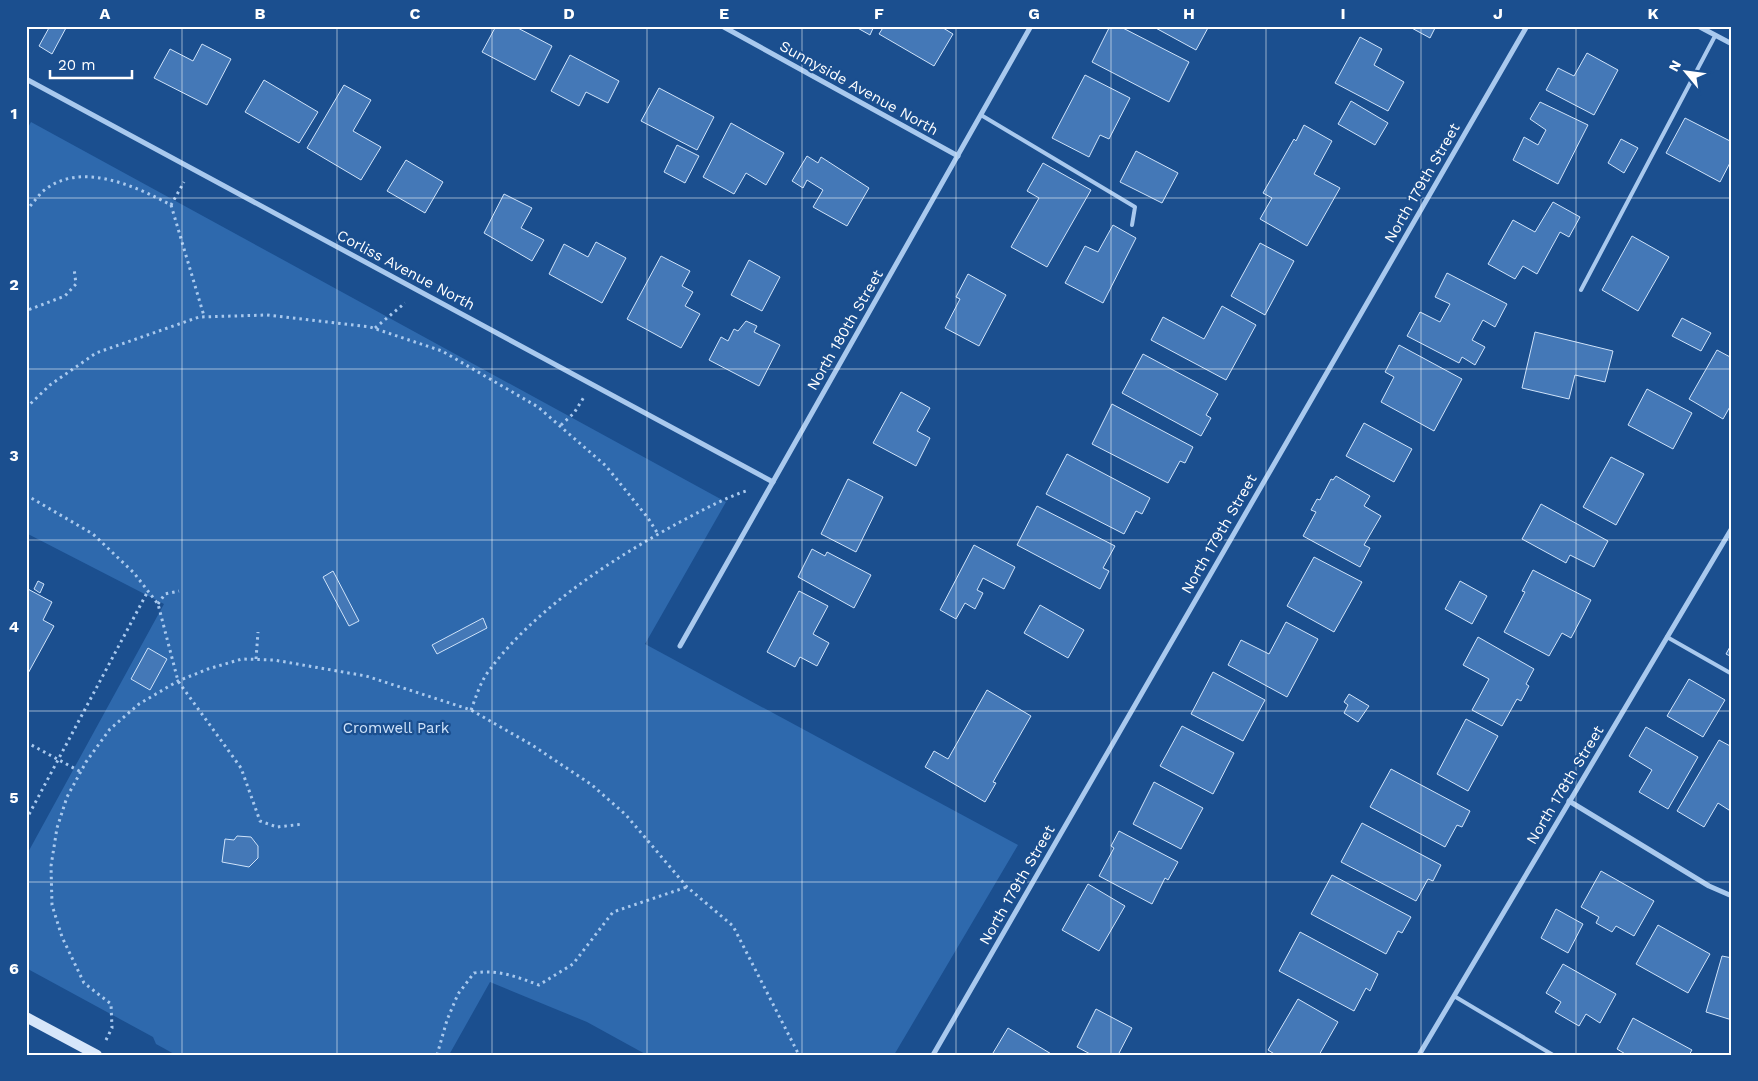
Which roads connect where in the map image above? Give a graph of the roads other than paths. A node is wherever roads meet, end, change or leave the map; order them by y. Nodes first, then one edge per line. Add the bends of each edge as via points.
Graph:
1 (722, 26) edge
2 (1031, 26) edge
3 (1527, 26) edge
4 (1698, 26) edge
5 (1715, 36) junction
6 (1732, 44) edge
7 (26, 79) edge
8 (981, 115) junction
9 (958, 156) junction
10 (1132, 225) dead end
11 (1581, 290) dead end
12 (773, 482) junction
13 (1732, 528) edge
14 (1667, 637) junction
15 (680, 646) dead end
16 (1732, 674) edge
17 (1570, 801) junction
18 (1732, 896) edge
19 (1454, 996) junction
20 (26, 1017) edge
21 (100, 1050) edge
22 (933, 1055) edge
23 (1419, 1055) edge
24 (1554, 1055) edge

1 - 9 street, Sunnyside Avenue North
2 - 8 street, North 180th Street
3 - 22 street, North 179th Street
4 - 5 street
5 - 6 street
5 - 11 lane
7 - 12 street, Corliss Avenue North
8 - 9 street, North 180th Street
8 - 10 lane via 1135,207
9 - 12 street, North 180th Street
12 - 15 street, North 180th Street
13 - 14 street, North 178th Street
14 - 16 lane
14 - 17 street, North 178th Street
17 - 18 street via 1709,886
17 - 19 street, North 178th Street
19 - 23 street, North 178th Street
19 - 24 lane
20 - 21 street

